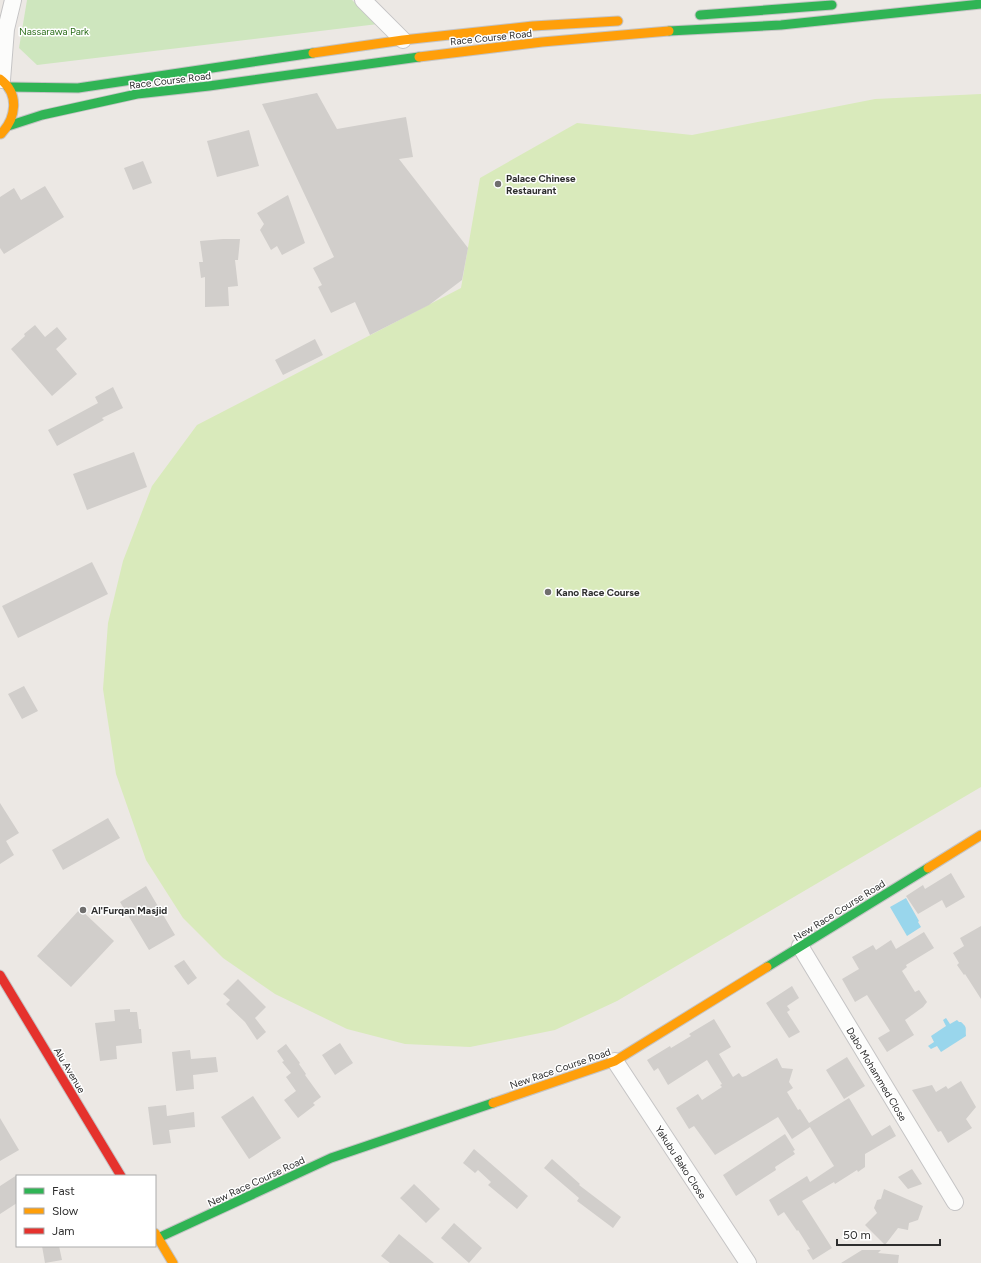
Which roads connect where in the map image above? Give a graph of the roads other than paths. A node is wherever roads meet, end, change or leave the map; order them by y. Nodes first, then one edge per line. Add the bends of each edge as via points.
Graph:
1 (12, 0) edge
2 (363, 0) edge
3 (819, 3) edge
4 (842, 4) dead end
5 (981, 4) edge
6 (689, 16) dead end
7 (627, 20) dead end
8 (3, 33) edge
9 (403, 40) junction
10 (3, 82) edge
11 (8, 126) junction
12 (0, 135) edge
13 (981, 835) edge
14 (800, 946) junction
15 (0, 975) edge
16 (615, 1061) junction
17 (120, 1175) edge
18 (955, 1202) dead end
19 (157, 1236) edge
20 (173, 1263) edge
21 (748, 1263) edge

1 - 8 street
2 - 9 street
3 - 4 street
3 - 6 street
5 - 11 street, Race Course Road via 781,25 660,32 456,52 137,94 42,115
7 - 9 street, Race Course Road via 533,26
8 - 10 street
9 - 10 street, Race Course Road via 78,88
10 - 11 street via 13,103 13,115
11 - 12 street
13 - 14 street, New Race Course Road
14 - 16 street, New Race Course Road
14 - 18 street, Dabo Mohammed Close
15 - 17 street, Alu Avenue
16 - 19 street, New Race Course Road via 331,1158
16 - 21 street, Yakubu Bako Close
19 - 20 street

